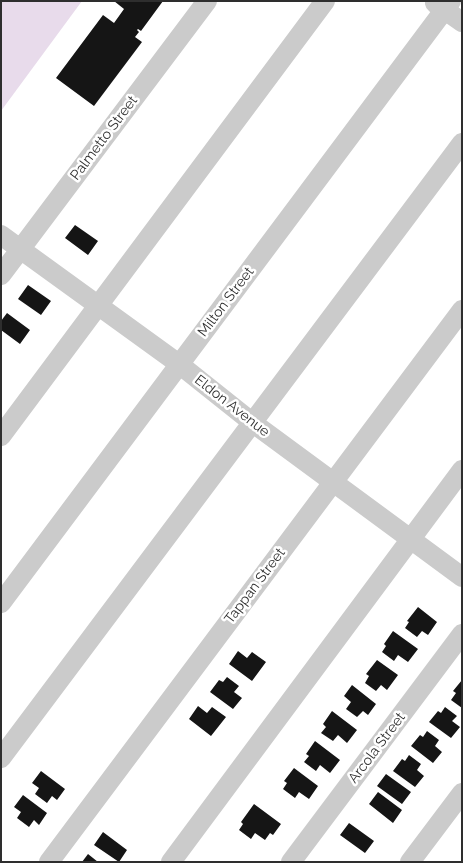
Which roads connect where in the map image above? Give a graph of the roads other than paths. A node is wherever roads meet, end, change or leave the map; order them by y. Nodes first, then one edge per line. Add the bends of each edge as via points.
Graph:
1 (207, 1) edge
2 (325, 1) edge
3 (443, 4) edge
4 (462, 22) edge
5 (462, 143) edge
6 (1, 235) edge
7 (21, 249) junction
8 (1, 275) edge
9 (99, 305) junction
10 (462, 310) edge
11 (179, 364) junction
12 (253, 422) junction
13 (1, 436) edge
14 (462, 470) edge
15 (333, 482) junction
16 (410, 539) junction
17 (462, 577) edge
18 (1, 602) edge
19 (462, 634) edge
20 (1, 758) edge
21 (462, 793) edge
22 (49, 862) edge
23 (171, 862) edge
24 (291, 862) edge
25 (410, 862) edge

1 - 7 street, Palmetto Street
2 - 9 street
3 - 4 street
3 - 11 street, Milton Street
5 - 12 street
6 - 7 street, Eldon Avenue
7 - 8 street, Palmetto Street
7 - 9 street, Eldon Avenue
9 - 11 street, Eldon Avenue
9 - 13 street
10 - 15 street, Tappan Street
11 - 12 street, Eldon Avenue
11 - 18 street, Milton Street
12 - 15 street, Eldon Avenue
12 - 20 street
14 - 16 street
15 - 16 street, Eldon Avenue
15 - 22 street, Tappan Street
16 - 17 street, Eldon Avenue
16 - 23 street
19 - 24 street, Arcola Street
21 - 25 street

